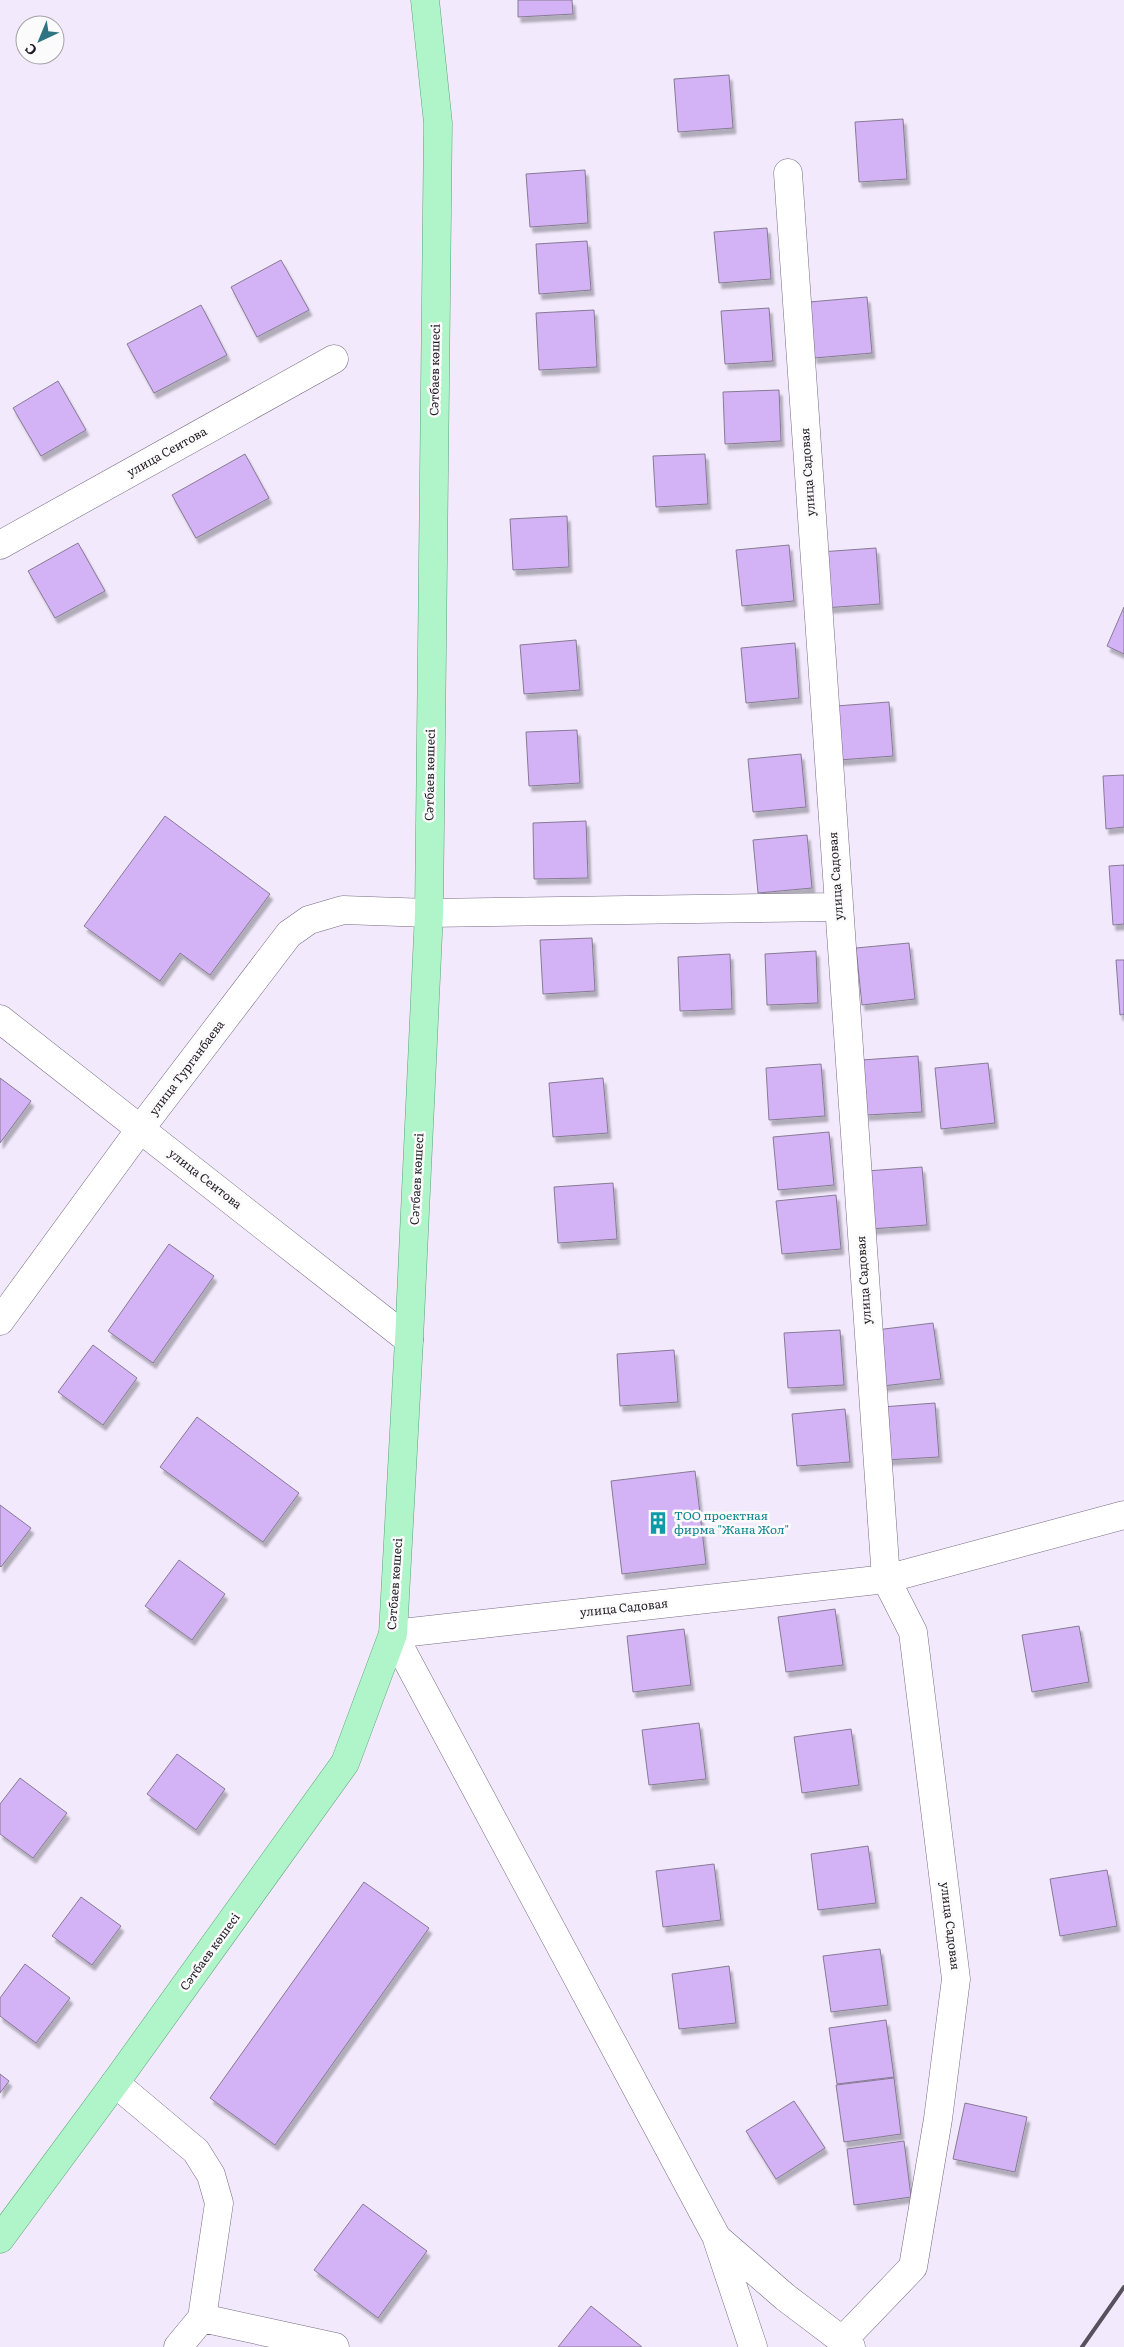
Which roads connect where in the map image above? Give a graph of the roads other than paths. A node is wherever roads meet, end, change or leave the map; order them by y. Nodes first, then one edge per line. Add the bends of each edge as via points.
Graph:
1 (425, 0) edge
2 (788, 173) dead end
3 (334, 359) dead end
4 (0, 545) edge
5 (838, 906) junction
6 (429, 913) junction
7 (0, 1020) edge
8 (141, 1128) junction
9 (0, 1321) edge
10 (409, 1340) junction
11 (1124, 1515) edge
12 (886, 1579) junction
13 (392, 1634) junction
14 (116, 2084) junction
15 (717, 2238) junction
16 (0, 2239) edge
17 (202, 2318) junction
18 (846, 2344) edge
19 (178, 2347) edge
20 (335, 2347) edge
21 (753, 2347) edge

1 - 6 main road, Сәтбаев көшесі via 438,123
2 - 5 street, улица Садовая
3 - 4 street, улица Сеитова
5 - 6 street, улица Турганбаева
5 - 12 street, улица Садовая
6 - 8 street, улица Турганбаева via 343,910 309,920 289,934
6 - 10 main road, Сәтбаев көшесі
7 - 8 street, улица Сеитова
8 - 9 street, улица Турганбаева
8 - 10 street, улица Сеитова
10 - 13 main road, Сәтбаев көшесі
11 - 12 street
12 - 13 street, улица Садовая
12 - 18 street, улица Садовая via 913,1632 956,1979 938,2119 913,2267
13 - 14 main road, Сәтбаев көшесі via 344,1762
13 - 15 street
14 - 16 main road, Сәтбаев көшесі
14 - 17 street via 196,2151 211,2175 218,2203
15 - 18 street
15 - 21 street
17 - 19 street
17 - 20 street

